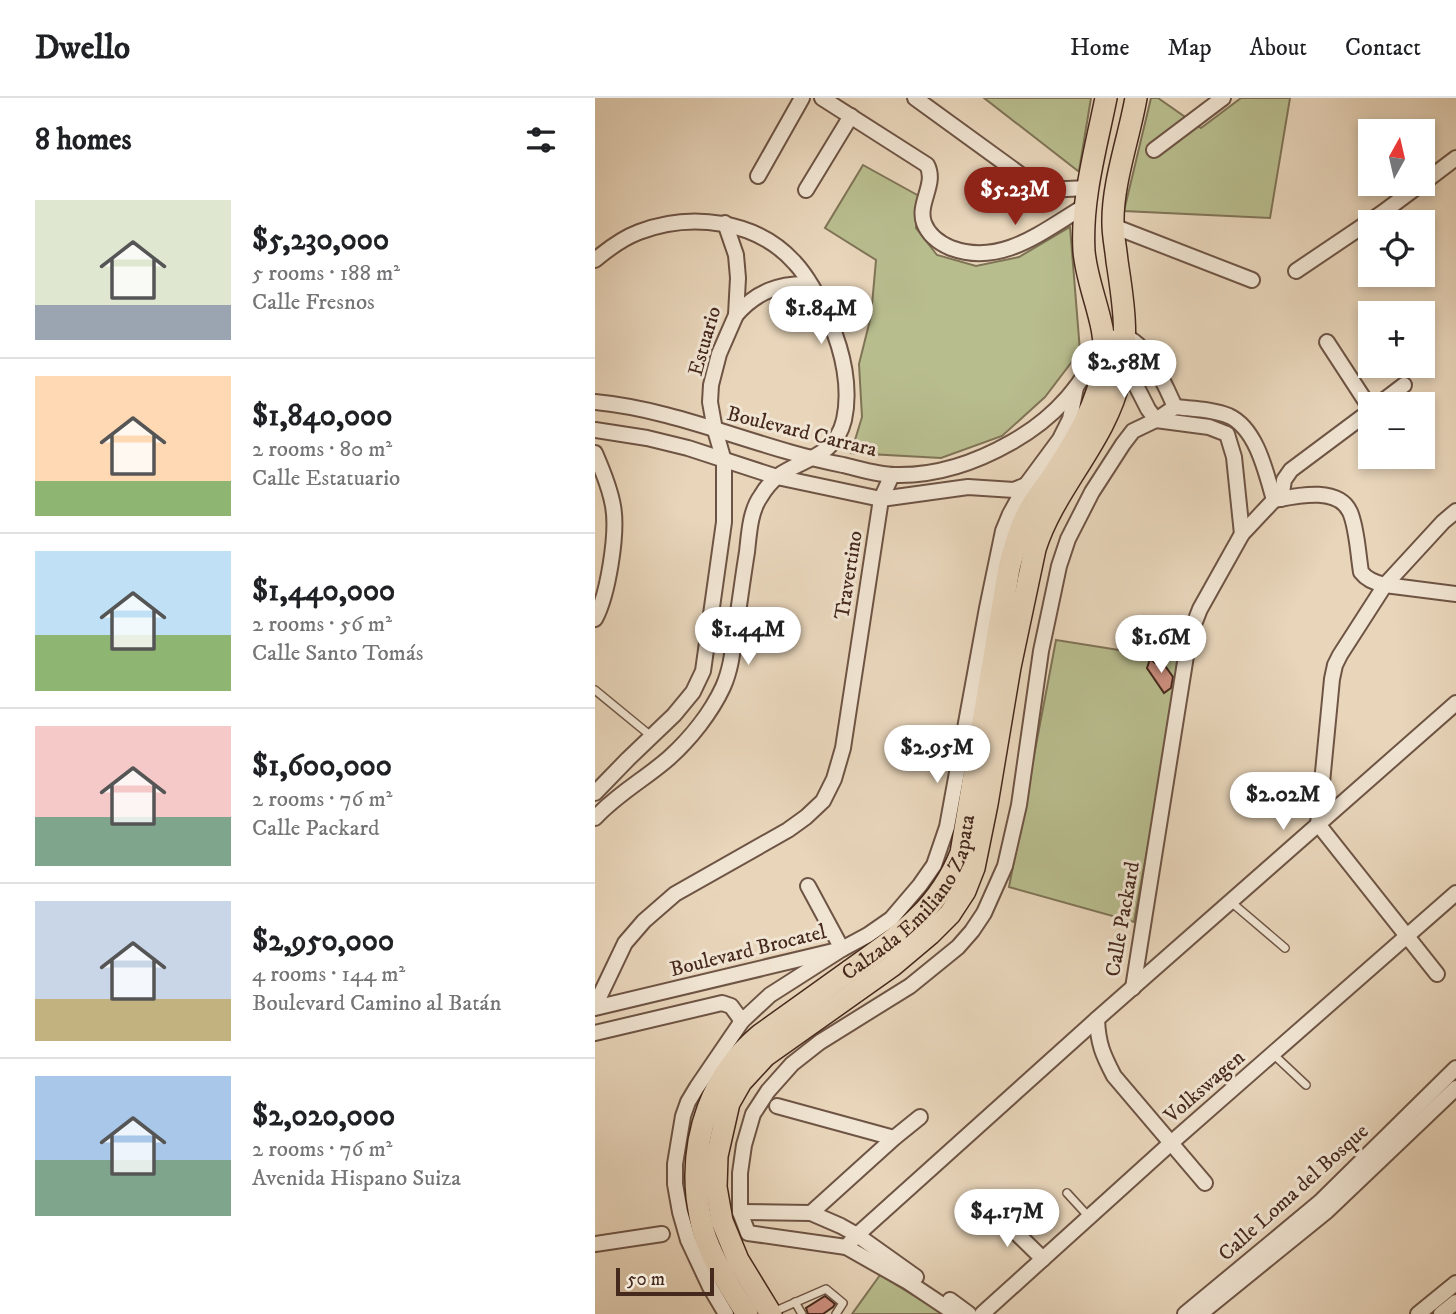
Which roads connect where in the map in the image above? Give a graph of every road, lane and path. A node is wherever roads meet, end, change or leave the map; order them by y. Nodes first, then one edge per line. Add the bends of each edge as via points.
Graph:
1 (802, 98) edge
2 (822, 98) edge
3 (915, 98) edge
4 (1106, 98) edge
5 (1136, 98) edge
6 (1223, 98) edge
7 (851, 116) junction
8 (1154, 150) dead end
9 (1456, 158) edge
10 (1435, 173) edge
11 (758, 176) dead end
12 (806, 190) dead end
13 (1403, 196) edge
14 (1087, 197) junction
15 (725, 223) junction
16 (1113, 226) junction
17 (595, 260) edge
18 (1296, 271) dead end
19 (1252, 280) dead end
20 (810, 284) junction
21 (736, 315) junction
22 (1114, 337) junction
23 (1327, 342) dead end
24 (1106, 363) junction
25 (1162, 380) junction
26 (1404, 385) dead end
27 (1076, 387) junction
28 (1139, 391) junction
29 (1359, 392) edge
30 (1395, 392) edge
31 (595, 402) edge
32 (1175, 407) junction
33 (1358, 418) edge
34 (1156, 420) junction
35 (1238, 421) junction
36 (595, 430) edge
37 (715, 430) junction
38 (1227, 434) junction
39 (595, 453) edge
40 (812, 460) junction
41 (724, 461) junction
42 (892, 475) junction
43 (777, 477) junction
44 (1026, 485) junction
45 (996, 488) junction
46 (881, 499) junction
47 (1278, 499) junction
48 (1456, 511) edge
49 (1010, 514) junction
50 (1242, 534) junction
51 (1385, 585) junction
52 (1456, 594) edge
53 (595, 619) edge
54 (595, 690) edge
55 (1456, 703) edge
56 (651, 736) junction
57 (595, 793) edge
58 (595, 818) edge
59 (1318, 824) junction
60 (808, 886) dead end
61 (1456, 893) edge
62 (1230, 902) junction
63 (1406, 936) junction
64 (1285, 948) dead end
65 (842, 949) junction
66 (1437, 974) dead end
67 (1133, 988) junction
68 (595, 1007) edge
69 (1097, 1019) junction
70 (742, 1021) junction
71 (595, 1033) edge
72 (1273, 1054) junction
73 (1456, 1068) edge
74 (1306, 1085) dead end
75 (1456, 1088) edge
76 (777, 1106) dead end
77 (920, 1117) dead end
78 (894, 1138) junction
79 (1171, 1143) junction
80 (1205, 1183) dead end
81 (1067, 1193) dead end
82 (740, 1212) junction
83 (811, 1213) junction
84 (996, 1213) dead end
85 (1089, 1217) junction
86 (662, 1234) dead end
87 (857, 1235) junction
88 (595, 1244) edge
89 (846, 1247) junction
90 (1043, 1259) junction
91 (1456, 1283) edge
92 (795, 1302) junction
93 (1456, 1302) edge
94 (726, 1314) edge
95 (747, 1314) edge
96 (771, 1314) edge
97 (802, 1314) edge
98 (836, 1314) edge
99 (956, 1314) edge
100 (969, 1314) edge
101 (982, 1314) edge
102 (1185, 1314) edge
103 (1200, 1314) edge
104 (1418, 1314) edge
105 (1441, 1314) edge

1 - 11 street
2 - 7 street
3 - 14 street via 1039,188
4 - 14 main road, Calzada Emiliano Zapata
5 - 16 main road, Calzada Emiliano Zapata via 1115,190
6 - 8 street
7 - 12 street
7 - 14 street via 927,165 931,178 922,212 924,222 939,243 954,249 1002,252
9 - 10 street
13 - 18 street
14 - 22 main road, Calzada Emiliano Zapata via 1084,254 1089,285
15 - 17 street via 660,225 637,232
15 - 20 street via 772,243
15 - 21 street, Estuario via 738,265
16 - 19 street
16 - 22 main road, Calzada Emiliano Zapata via 1124,313
20 - 21 street via 768,290
20 - 40 street via 839,342 846,396 840,432
21 - 37 street, Estuario via 711,385
22 - 24 main road, Calzada Emiliano Zapata
22 - 25 street via 1138,344
23 - 29 street
24 - 27 street, Boulevard Carrara
24 - 28 street
24 - 95 main road, Calzada Emiliano Zapata via 1086,420 1028,511 1014,548 954,872 924,913 901,934 745,1047 726,1070 706,1110 697,1154 699,1209 717,1265
24 - 96 main road, Calzada Emiliano Zapata via 1117,388 1035,549 974,868 965,891 950,914 902,958 765,1056 729,1103 717,1156 722,1221 738,1260
25 - 28 street
25 - 32 street
26 - 30 street
27 - 42 street, Boulevard Carrara via 1034,429 995,452 959,466
27 - 44 street via 1070,419 1060,439
28 - 34 street
31 - 37 street, Boulevard Carrara
32 - 34 street
32 - 35 street via 1211,411
33 - 47 street via 1291,470
34 - 38 street via 1209,426
34 - 82 street via 1133,431 1123,444 1067,539 1041,651 1019,805 1005,866 984,913 958,947 910,986 820,1042 768,1091 753,1114 744,1145
35 - 38 street
35 - 47 street via 1254,441
36 - 41 street via 647,438
37 - 40 street, Boulevard Carrara
37 - 41 street, Estuario
38 - 50 street via 1234,457
39 - 53 street via 613,505 614,529 606,589
40 - 42 street, Boulevard Carrara
40 - 43 street
41 - 43 street
41 - 56 street, Estuario via 725,522 703,671 694,692
42 - 46 street, Travertino
43 - 46 street
43 - 58 street via 759,497 751,523 731,663 712,708 670,757
44 - 45 street via 1014,490
44 - 49 street
45 - 46 street via 968,487
45 - 49 street
46 - 68 street, Travertino via 843,748 823,801 788,830 675,894 644,921 625,943
47 - 50 street, Calle Packard
47 - 51 street via 1310,494 1342,501 1352,518 1361,572
48 - 51 street
49 - 65 street via 942,845 920,885 891,919
50 - 67 street, Calle Packard via 1189,636
51 - 52 street
51 - 59 street via 1335,665
54 - 56 lane
55 - 59 street
56 - 57 street, Estuario
59 - 62 street
59 - 63 street
60 - 65 street, Boulevard Brocatel
61 - 63 street, Volkswagen
62 - 64 lane
62 - 67 street
63 - 66 street
63 - 72 street, Volkswagen
65 - 68 street, Boulevard Brocatel
65 - 70 street via 770,995
67 - 69 street, Calle Packard
69 - 79 street via 1098,1038 1114,1076
69 - 87 street, Calle Packard
70 - 71 street via 731,1006 722,1003
70 - 94 street via 688,1102 675,1164 688,1240
72 - 74 lane
72 - 79 street, Volkswagen
73 - 102 street, Calle Loma del Bosque via 1320,1202
75 - 103 street via 1327,1211
76 - 78 street
77 - 78 street
78 - 83 street
79 - 80 street
79 - 85 street, Volkswagen
81 - 85 lane
82 - 83 street
82 - 89 street via 745,1230 752,1235
83 - 87 street
84 - 90 street
85 - 90 street, Volkswagen
86 - 88 street
87 - 89 street, Calle Packard
87 - 100 street
89 - 99 street
90 - 101 street, Volkswagen
91 - 104 street
92 - 96 lane
92 - 97 lane
92 - 98 lane via 826,1289 843,1303
93 - 105 street

